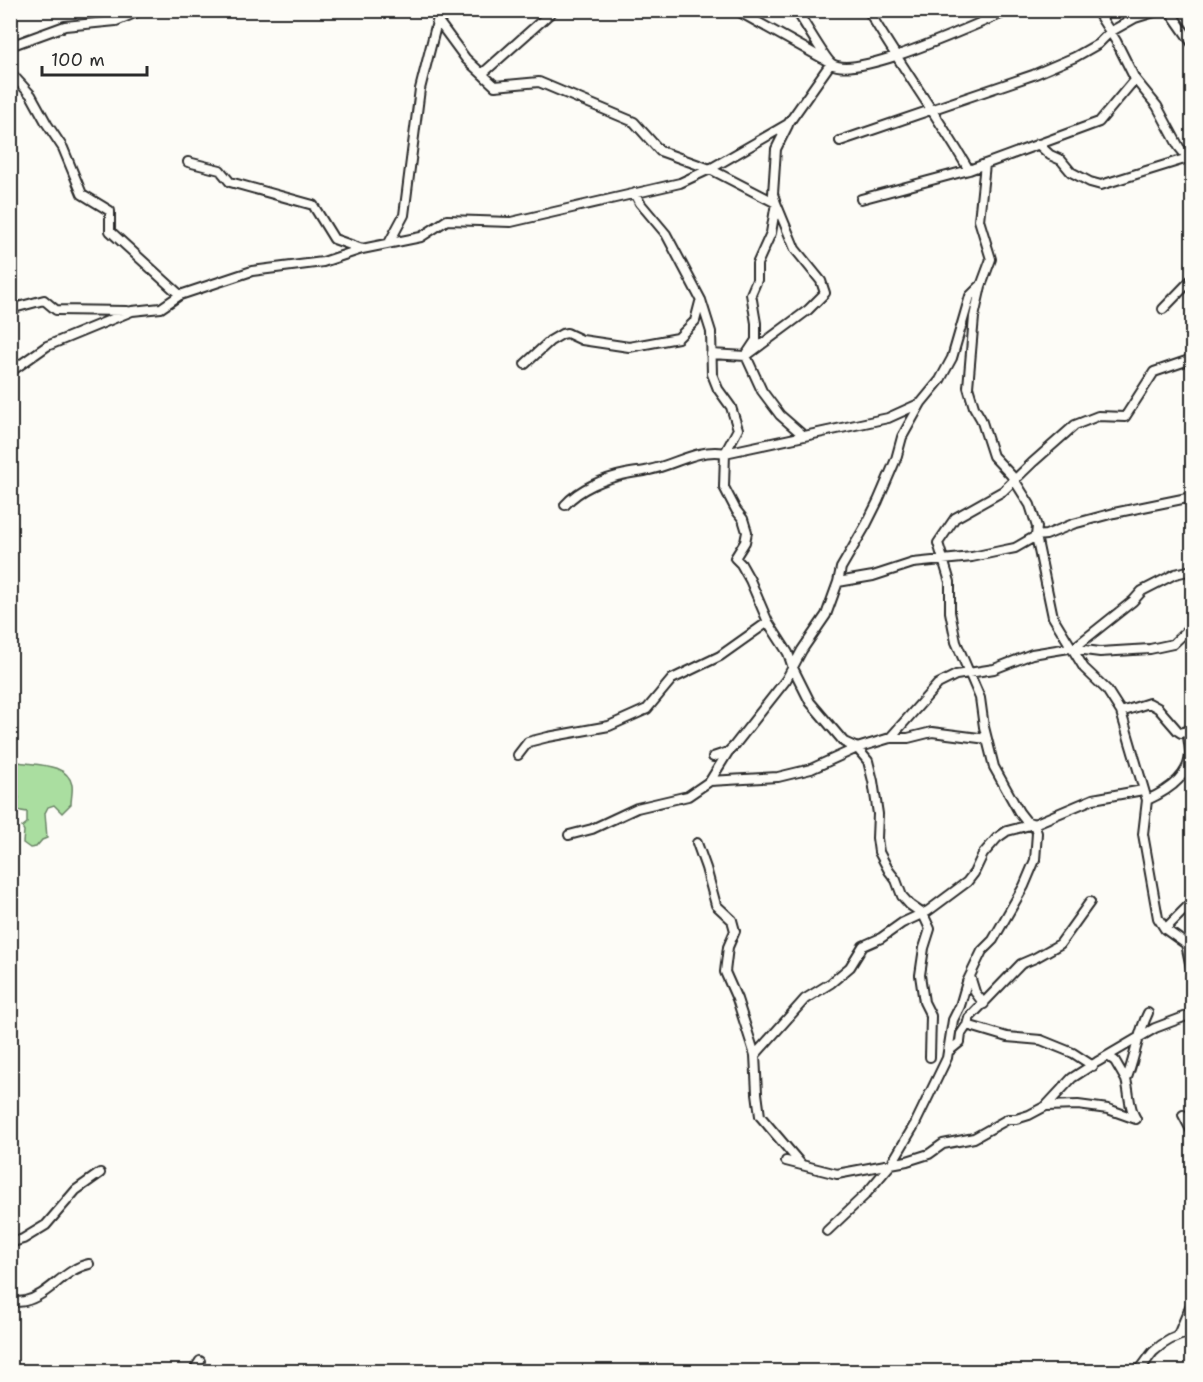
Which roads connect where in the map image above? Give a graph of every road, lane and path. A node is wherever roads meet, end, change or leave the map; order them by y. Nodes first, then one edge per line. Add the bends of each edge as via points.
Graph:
1 (142, 10) edge
2 (440, 10) edge
3 (554, 10) edge
4 (736, 10) edge
5 (796, 10) edge
6 (868, 10) edge
7 (1011, 10) edge
8 (1096, 10) edge
9 (1161, 10) edge
10 (1169, 10) edge
11 (438, 21) junction
12 (1110, 32) junction
13 (1192, 43) edge
14 (10, 46) edge
15 (896, 57) junction
16 (831, 63) junction
17 (10, 72) edge
18 (482, 74) junction
19 (1135, 79) junction
20 (932, 110) junction
21 (788, 124) junction
22 (840, 141) dead end
23 (1038, 144) junction
24 (1190, 157) edge
25 (188, 162) dead end
26 (985, 164) junction
27 (710, 169) junction
28 (969, 170) junction
29 (635, 193) junction
30 (861, 199) dead end
31 (776, 203) junction
32 (389, 243) junction
33 (362, 249) junction
34 (1192, 279) edge
35 (981, 286) junction
36 (180, 295) junction
37 (700, 300) junction
38 (10, 309) edge
39 (1163, 309) dead end
40 (132, 311) junction
41 (711, 354) junction
42 (746, 356) junction
43 (1192, 359) edge
44 (525, 364) dead end
45 (10, 372) edge
46 (921, 403) junction
47 (804, 436) junction
48 (724, 453) junction
49 (1014, 480) junction
50 (1192, 497) edge
51 (565, 505) dead end
52 (1036, 536) junction
53 (943, 560) junction
54 (1192, 570) edge
55 (838, 582) junction
56 (768, 622) junction
57 (1192, 626) edge
58 (1074, 648) junction
59 (793, 668) junction
60 (969, 672) junction
61 (1121, 712) junction
62 (1190, 730) edge
63 (890, 738) junction
64 (987, 738) junction
65 (857, 748) junction
66 (728, 752) junction
67 (518, 755) dead end
68 (713, 757) dead end
69 (1182, 774) junction
70 (1192, 776) edge
71 (710, 781) junction
72 (1143, 790) junction
73 (1146, 800) junction
74 (1034, 824) junction
75 (569, 835) dead end
76 (697, 843) dead end
77 (1090, 902) dead end
78 (1192, 902) edge
79 (923, 914) junction
80 (1165, 929) junction
81 (1192, 973) edge
82 (970, 975) junction
83 (1192, 987) edge
84 (1192, 995) edge
85 (984, 1004) junction
86 (1148, 1013) dead end
87 (1192, 1014) edge
88 (967, 1025) junction
89 (1138, 1038) junction
90 (949, 1051) junction
91 (755, 1055) junction
92 (1108, 1056) junction
93 (930, 1057) dead end
94 (1093, 1066) junction
95 (1126, 1080) junction
96 (1046, 1106) junction
97 (1183, 1115) dead end
98 (1192, 1132) edge
99 (786, 1161) dead end
100 (892, 1163) junction
101 (801, 1164) junction
102 (100, 1173) dead end
103 (827, 1231) dead end
104 (10, 1243) edge
105 (89, 1264) dead end
106 (10, 1302) edge
107 (1192, 1302) edge
108 (1192, 1332) edge
109 (1178, 1335) junction
110 (201, 1361) dead end
111 (193, 1371) edge
112 (1137, 1371) edge

1 - 14 street via 116,21 65,26
2 - 11 street
3 - 18 street
4 - 16 street
5 - 16 street
6 - 15 street
7 - 15 street
8 - 12 street
9 - 12 street
10 - 13 street
11 - 18 street
11 - 32 street via 420,89 404,215
12 - 19 street
12 - 20 street via 1075,57
15 - 16 street via 841,66
15 - 20 street
16 - 21 street
17 - 36 street via 31,95 63,148 82,194 110,211 110,231
18 - 27 street via 495,86 539,82 634,122 660,151
19 - 23 street via 1099,122
19 - 24 street via 1157,106 1179,147
20 - 22 street
20 - 28 street
21 - 27 street
21 - 31 street via 776,149
23 - 24 street via 1071,172 1101,185
23 - 26 street
25 - 33 street via 220,170 230,182 314,205 334,239
26 - 28 street
26 - 35 street via 979,220 991,259
27 - 29 street via 680,183
27 - 31 street
28 - 30 street
29 - 32 street via 511,222 447,220 421,237
29 - 37 street via 666,234
31 - 42 street via 771,233 751,294 756,340
31 - 42 street via 795,249 821,281 825,293
32 - 33 street
33 - 36 street via 323,262 252,271
34 - 39 street
35 - 46 street via 970,297 952,358
35 - 49 street via 973,322 968,387 993,456
36 - 40 street via 161,308
37 - 41 street via 711,332
37 - 44 street via 695,321 678,338 628,347 582,340 567,333 550,341
38 - 40 street via 44,300 56,310
40 - 45 street via 47,346
41 - 42 street
41 - 48 street via 712,374 731,407 738,429
42 - 47 street via 762,391 780,415
43 - 49 street via 1154,372 1125,417 1098,416 1075,425
46 - 47 street via 888,418
46 - 55 street via 902,437 867,525 841,568
47 - 48 street
48 - 51 street via 702,453 623,474 580,492
48 - 56 street via 724,487 747,532 735,558 750,580
49 - 52 street via 1030,505
49 - 53 street via 1003,491 955,518 938,543
50 - 52 street via 1114,513
52 - 53 street via 1015,548
52 - 58 street via 1051,611
53 - 55 street via 913,562 873,576
53 - 60 street via 950,582 955,636
54 - 58 street via 1142,591
55 - 59 street via 826,615
56 - 59 street
56 - 67 street via 720,656 672,679 647,709 609,726 528,742
57 - 58 street via 1173,644 1150,649 1100,652
58 - 60 street via 1032,654 1004,667
58 - 61 street via 1084,668 1107,690
59 - 65 street via 821,716 844,742
59 - 66 street
60 - 63 street via 938,684
60 - 64 street via 980,698
61 - 62 street via 1149,703 1158,708 1174,729 1181,733
61 - 72 street
62 - 69 street via 1190,755
63 - 64 street via 933,732
63 - 65 street
64 - 74 street via 1003,785 1023,818
65 - 71 street via 778,777
65 - 79 street via 868,761 873,781 879,852 902,896
66 - 68 street
66 - 71 street
69 - 70 street
69 - 73 street via 1167,791
71 - 75 street via 688,796 637,808
72 - 73 street
72 - 74 street via 1093,799
73 - 80 street via 1143,834 1158,918
74 - 79 street via 1007,831 997,838 967,882
74 - 82 street via 1035,860 1024,886
76 - 91 street via 716,905 732,920 735,931 728,947 725,972
77 - 85 street via 1060,944 1021,964
78 - 80 street
79 - 91 street via 863,946 850,966 805,999
79 - 93 street via 930,929 920,975 924,1002 931,1016
80 - 81 street via 1186,944
82 - 85 street
82 - 90 street via 953,1020
83 - 84 street
85 - 88 street
86 - 89 street
87 - 89 street
88 - 90 street via 960,1042
88 - 94 street via 1007,1037 1041,1040
89 - 92 street
89 - 95 street
90 - 100 street
91 - 101 street via 760,1116
92 - 94 street
92 - 95 street
94 - 96 street via 1072,1078
95 - 96 street via 1136,1119 1108,1109
96 - 100 street via 1029,1115 1008,1119 974,1138 943,1144 929,1154
97 - 98 street
99 - 101 street
100 - 101 street via 837,1174
100 - 103 street via 866,1195
102 - 104 street via 76,1190 46,1225
105 - 106 street via 77,1267 40,1295
107 - 109 street
108 - 109 street
109 - 112 street via 1152,1353
110 - 111 street

